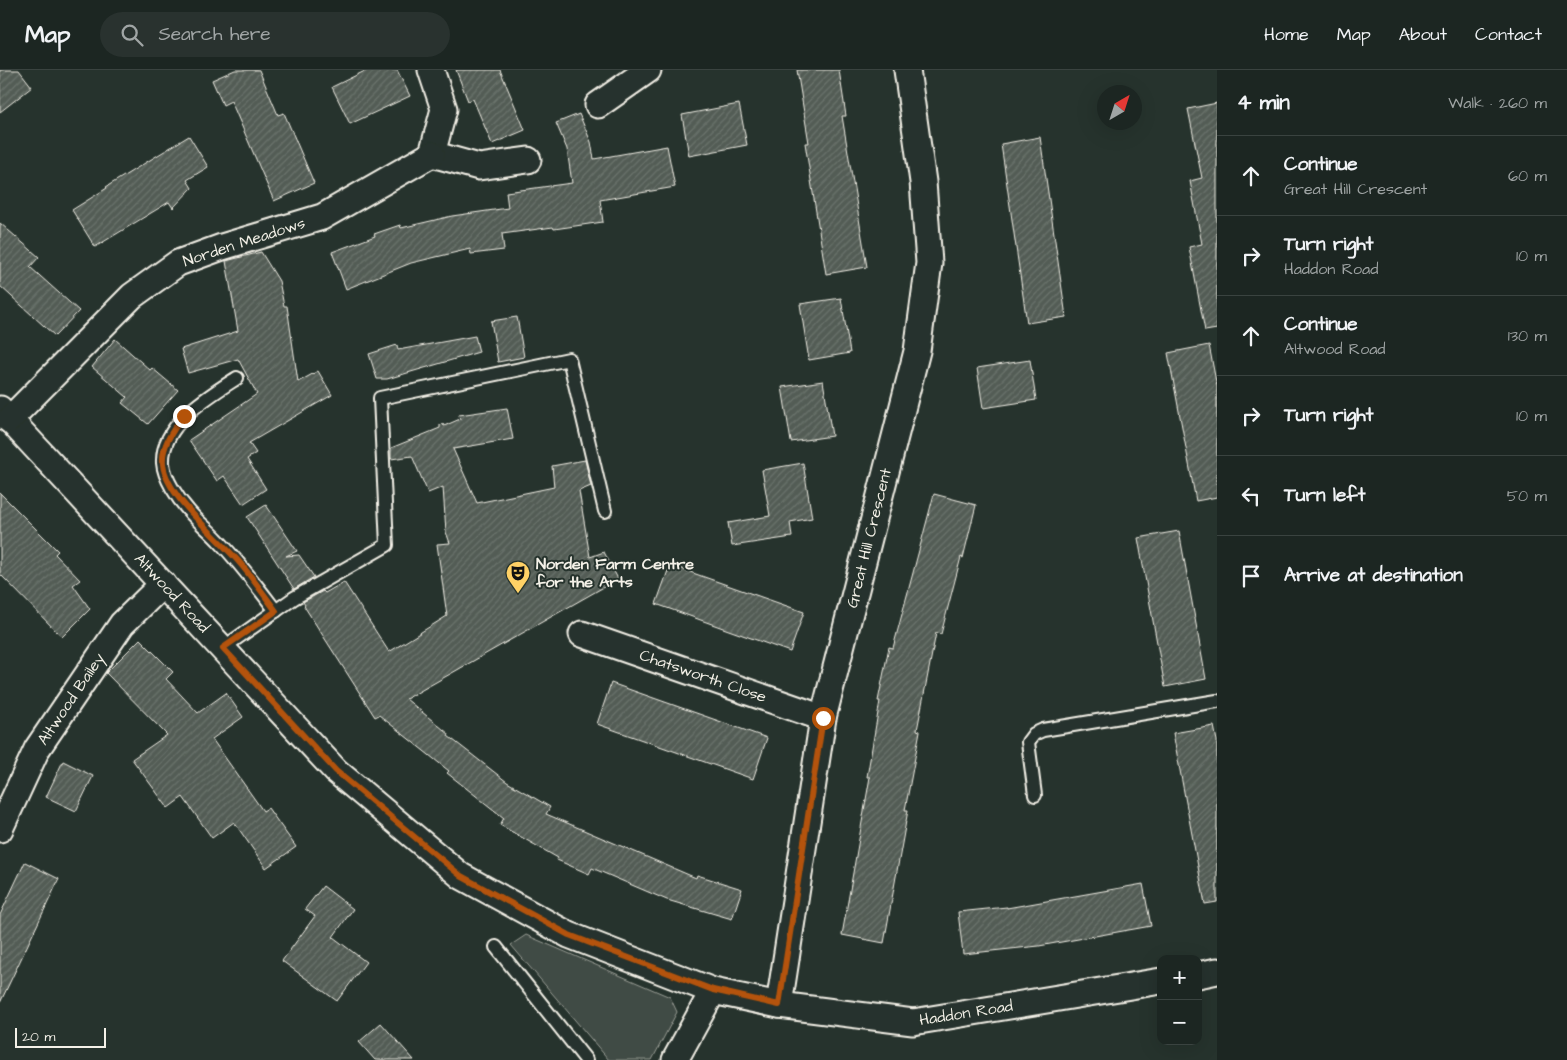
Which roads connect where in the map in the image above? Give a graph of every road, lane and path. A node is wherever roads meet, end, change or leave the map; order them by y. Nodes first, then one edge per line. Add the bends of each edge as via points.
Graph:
1 (431, 70) edge
2 (648, 70) edge
3 (907, 70) edge
4 (598, 104) dead end
5 (432, 154) junction
6 (528, 160) dead end
7 (237, 378) dead end
8 (5, 415) edge
9 (605, 511) dead end
10 (163, 584) junction
11 (276, 611) junction
12 (582, 634) dead end
13 (223, 648) junction
14 (1217, 701) edge
15 (823, 718) junction
16 (1035, 795) dead end
17 (0, 829) edge
18 (496, 947) dead end
19 (1217, 972) edge
20 (1202, 974) edge
21 (1157, 982) edge
22 (713, 990) junction
23 (779, 1005) junction
24 (586, 1060) edge
25 (674, 1060) edge

1 - 5 street via 444,109
2 - 4 street
3 - 15 street, Great Hill Crescent via 923,182 928,263 926,283 917,351
5 - 6 street via 479,167
5 - 8 street, Norden Meadows via 322,217 178,263 132,296
7 - 11 lane via 184,416 165,448 163,464 170,486 188,510 240,563
8 - 10 street, Altwood Road
9 - 11 lane via 568,360 380,398 386,545
10 - 13 street, Altwood Road
10 - 17 street, Altwood Bailey via 122,624 37,749
11 - 13 lane
12 - 15 street, Chatsworth Close
13 - 22 street, Altwood Road via 336,771 461,876 569,935
14 - 16 lane via 1074,724 1034,734 1028,742
15 - 23 street, Great Hill Crescent
18 - 24 lane
19 - 20 street
21 - 23 street, Haddon Road via 913,1022
22 - 23 street, Haddon Road
22 - 25 street

